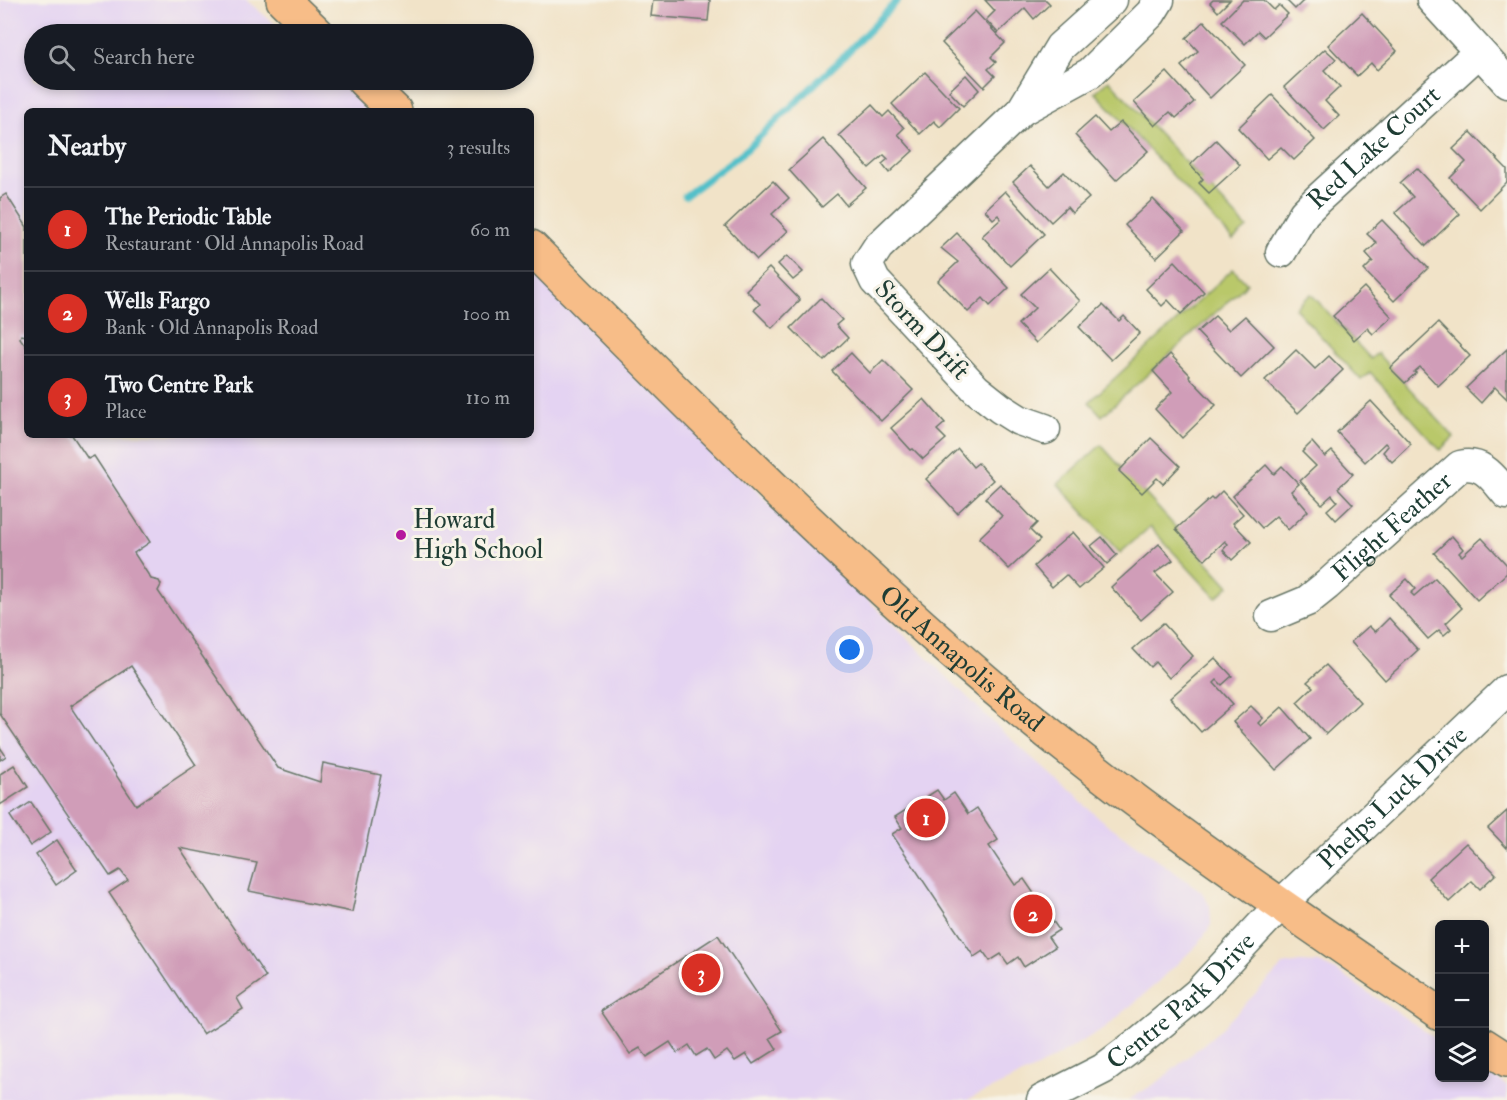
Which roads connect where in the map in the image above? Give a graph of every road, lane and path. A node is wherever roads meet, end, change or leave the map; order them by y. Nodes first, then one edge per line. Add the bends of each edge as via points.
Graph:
1 (283, 0) edge
2 (1112, 0) edge
3 (1160, 0) edge
4 (1432, 0) edge
5 (308, 24) edge
6 (1479, 52) junction
7 (1507, 82) edge
8 (373, 90) edge
9 (392, 108) edge
10 (1022, 110) junction
11 (534, 250) edge
12 (1281, 252) dead end
13 (1045, 429) dead end
14 (1507, 494) edge
15 (1271, 616) dead end
16 (1507, 690) edge
17 (1280, 905) junction
18 (1435, 1011) edge
19 (1489, 1048) edge
20 (1507, 1060) edge
21 (1042, 1100) edge

1 - 5 main road
2 - 10 street, Storm Drift via 1060,47
3 - 10 street, Storm Drift via 1090,73
4 - 6 street
6 - 7 street
6 - 12 street, Red Lake Court via 1304,213
8 - 9 main road
10 - 13 street, Storm Drift via 878,247 867,264 875,281 976,389 1019,420
11 - 17 main road, Old Annapolis Road via 725,441 938,640 1062,744
14 - 15 street, Flight Feather via 1481,468 1460,466 1307,601
16 - 17 street, Phelps Luck Drive
17 - 18 main road, Old Annapolis Road
17 - 21 street, Centre Park Drive via 1198,993 1139,1042 1103,1069
19 - 20 main road

